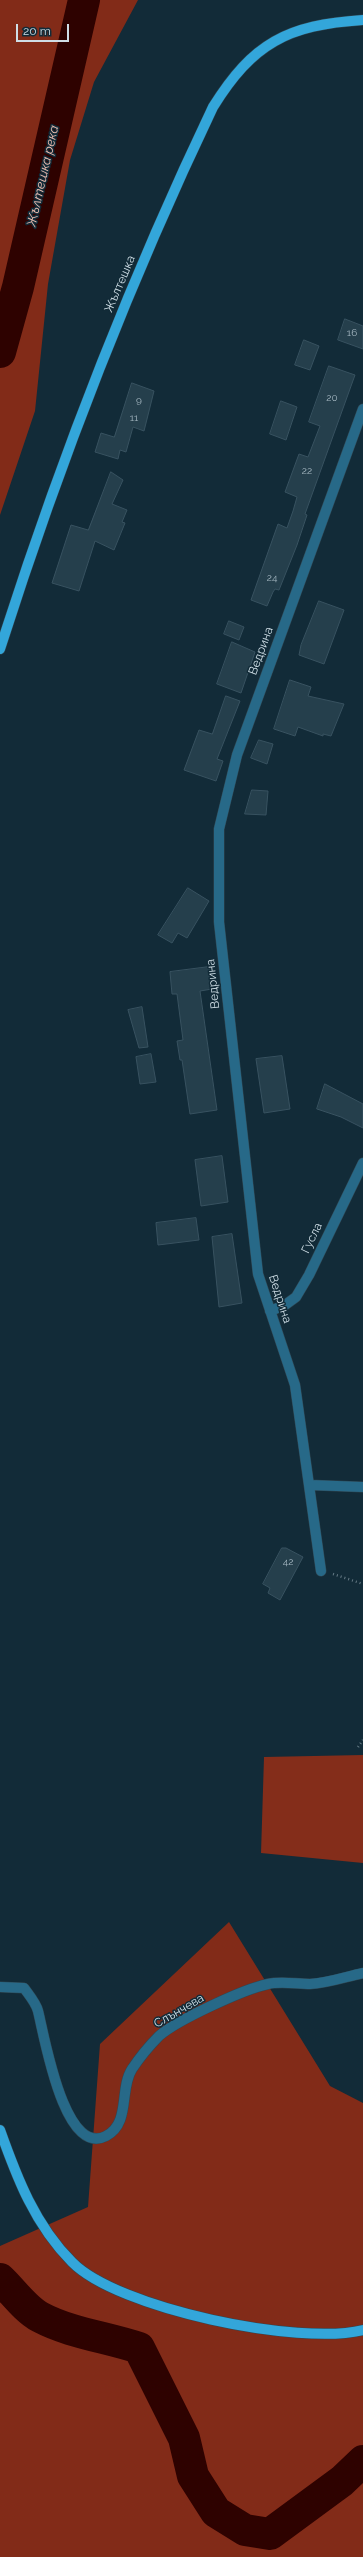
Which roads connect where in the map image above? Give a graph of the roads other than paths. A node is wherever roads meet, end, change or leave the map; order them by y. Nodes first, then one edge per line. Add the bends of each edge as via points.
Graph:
1 (363, 20) edge
2 (363, 409) edge
3 (0, 649) edge
4 (363, 1163) edge
5 (270, 1311) junction
6 (310, 1485) junction
7 (363, 1487) edge
8 (321, 1571) road end
9 (363, 1973) edge
10 (0, 1986) edge
11 (0, 2130) edge
12 (363, 2330) edge

1 - 3 main road, Жълтешка via 286,34 259,50 231,78 213,107 91,385 27,564
2 - 5 street, Ведрина via 237,755 219,829 220,930 258,1274
4 - 5 street, Гусла via 296,1297 285,1306
5 - 6 street, Ведрина via 295,1385
6 - 7 street
6 - 8 street, Ведрина
9 - 10 street, Слънчева via 330,1982 268,1984 231,1998 170,2029 160,2036 131,2070 125,2084 121,2117 116,2129 105,2137 94,2139 84,2134 66,2108 54,2082 38,2010 30,1996 24,1988
11 - 12 main road via 18,2183 44,2228 72,2262 101,2284 155,2304 244,2327 302,2334

